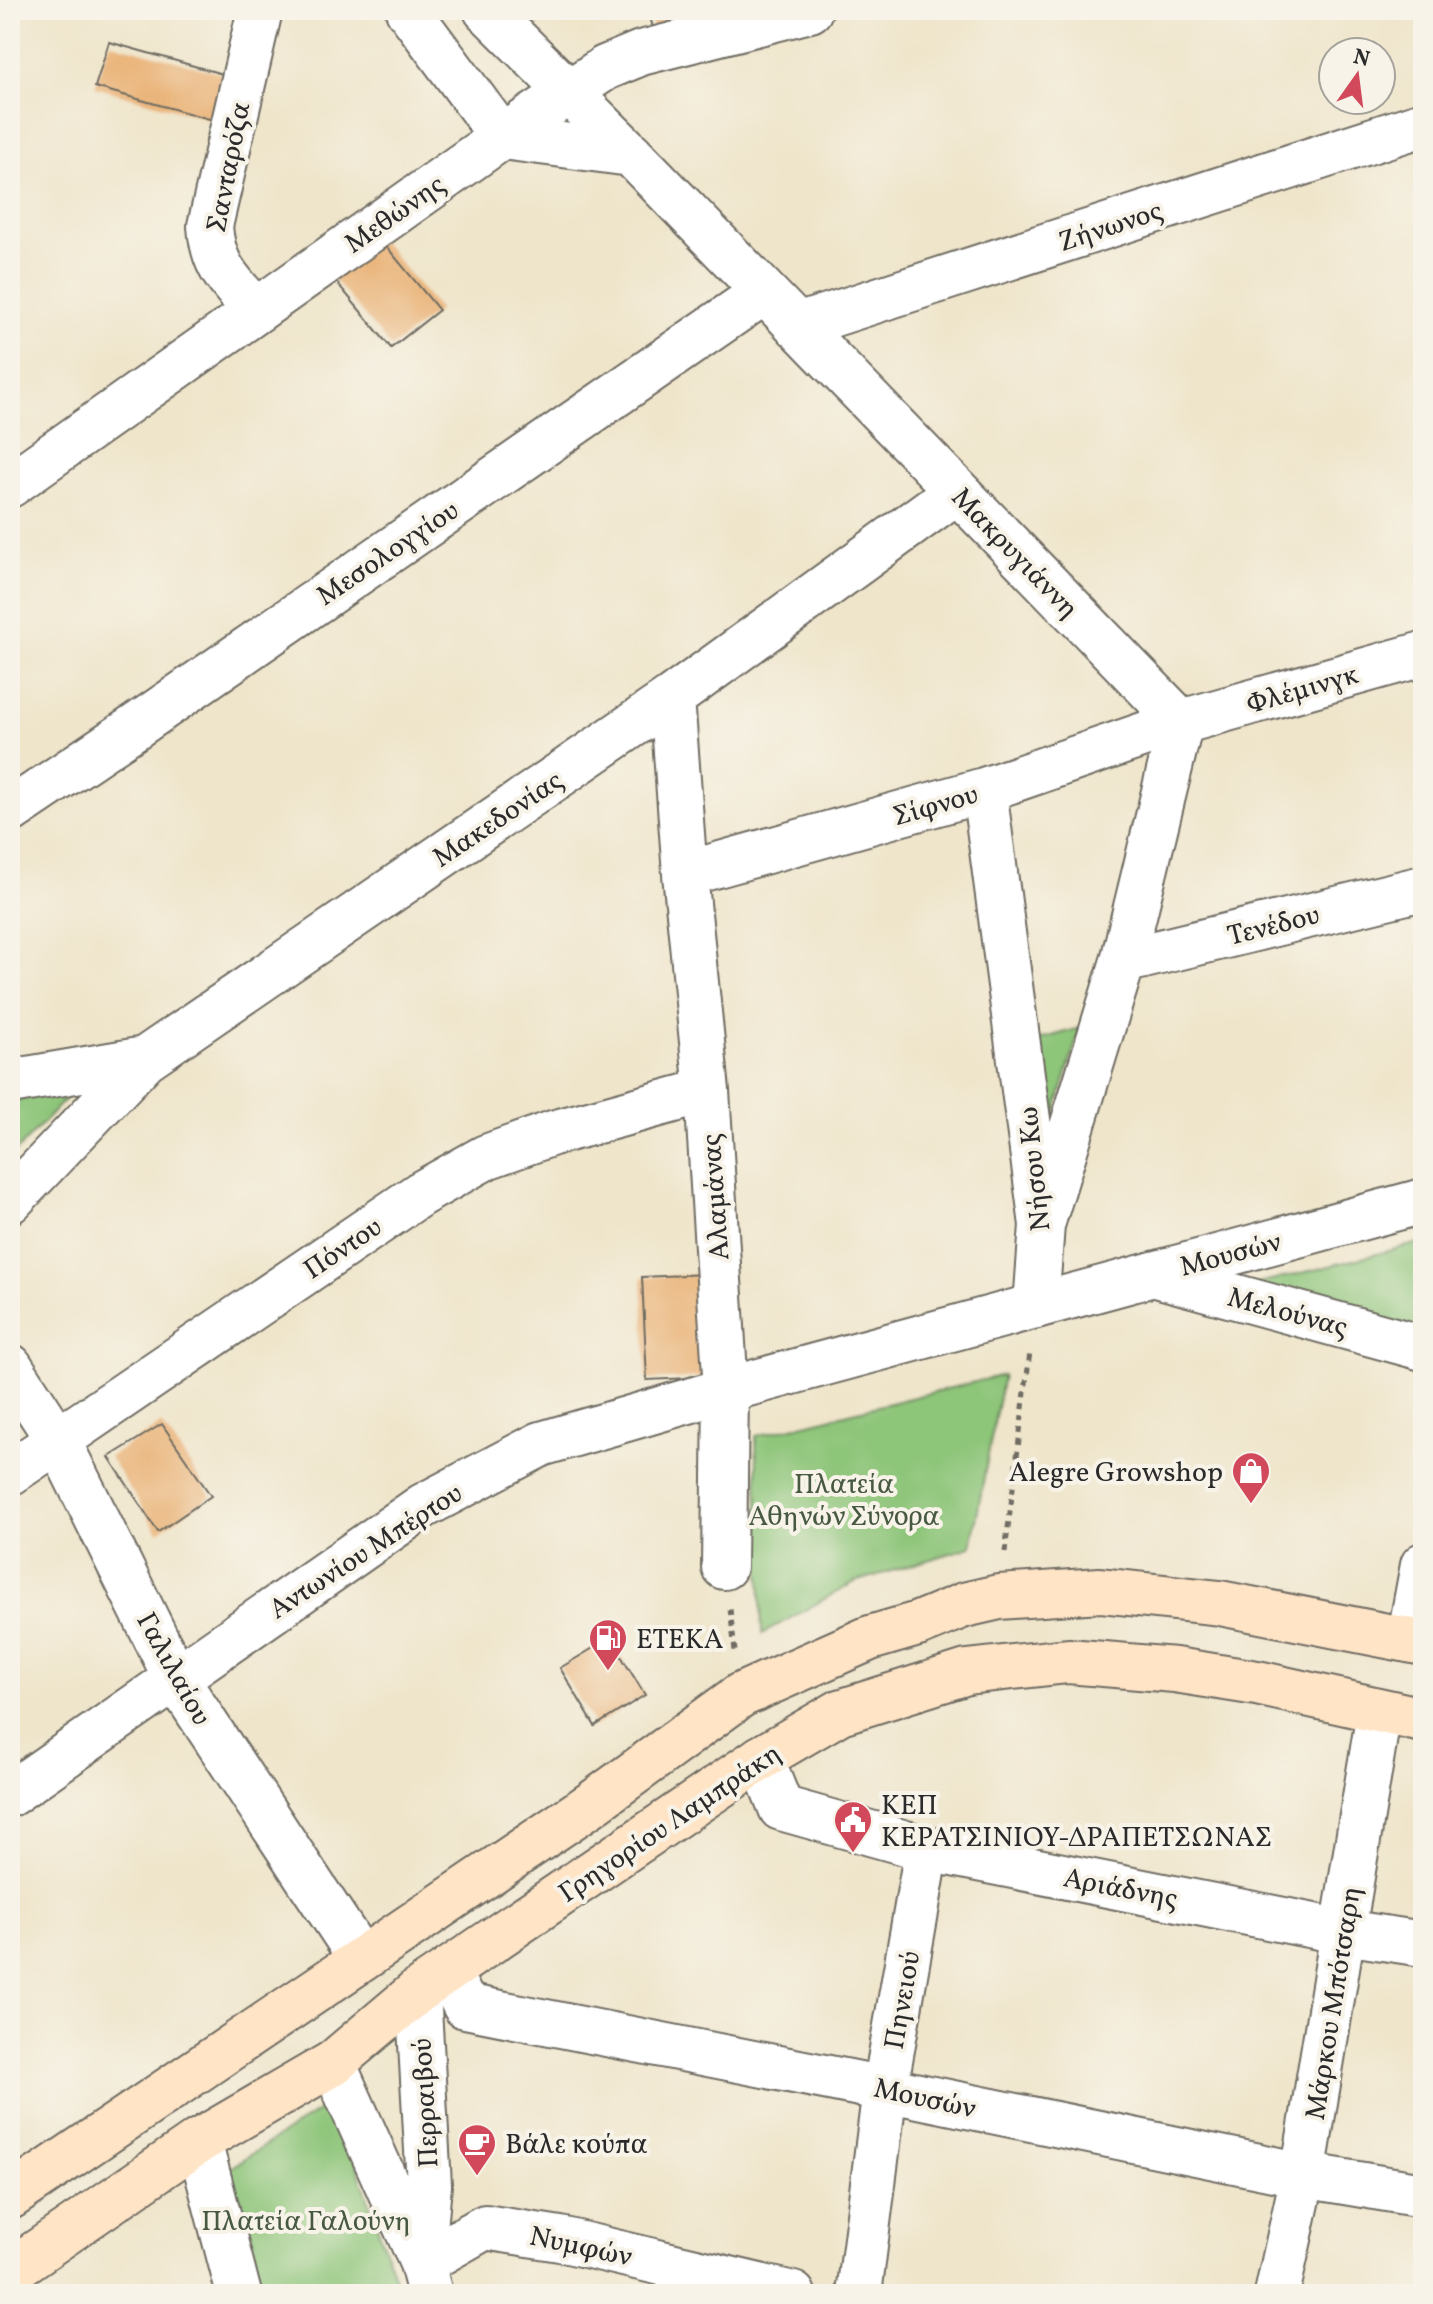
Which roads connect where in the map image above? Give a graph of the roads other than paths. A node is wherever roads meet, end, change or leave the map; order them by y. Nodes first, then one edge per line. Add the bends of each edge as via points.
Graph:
1 (260, 10) edge
2 (408, 10) edge
3 (486, 10) edge
4 (810, 10) edge
5 (569, 91) junction
6 (1423, 124) edge
7 (502, 137) junction
8 (631, 154) junction
9 (764, 292) junction
10 (256, 311) junction
11 (797, 326) junction
12 (10, 485) edge
13 (957, 491) junction
14 (1423, 654) edge
15 (672, 698) junction
16 (1181, 722) junction
17 (984, 790) junction
18 (10, 811) edge
19 (685, 874) junction
20 (1423, 888) edge
21 (1123, 961) junction
22 (145, 1059) junction
23 (10, 1082) edge
24 (707, 1091) junction
25 (10, 1201) edge
26 (1423, 1201) edge
27 (1042, 1225) junction
28 (1153, 1274) junction
29 (1036, 1306) junction
30 (1423, 1348) edge
31 (10, 1366) edge
32 (726, 1390) junction
33 (58, 1440) junction
34 (10, 1473) edge
35 (1423, 1565) edge
36 (724, 1567) road end
37 (1416, 1642) edge
38 (175, 1677) junction
39 (1379, 1712) junction
40 (1423, 1720) edge
41 (761, 1758) junction
42 (10, 1794) edge
43 (927, 1849) junction
44 (1344, 1932) junction
45 (1423, 1944) edge
46 (361, 1959) junction
47 (433, 1981) junction
48 (333, 2063) junction
49 (885, 2089) junction
50 (199, 2141) junction
51 (1303, 2175) junction
52 (1423, 2195) edge
53 (10, 2197) edge
54 (10, 2271) edge
55 (426, 2278) edge
56 (239, 2294) edge
57 (793, 2294) edge
58 (859, 2294) edge
59 (1277, 2294) edge

1 - 10 street, Σανταρόζα via 210,226 218,266
2 - 7 street
3 - 5 street, Μακρυγιάννη
4 - 5 street, Μεθώνης via 641,53
5 - 7 street, Μεθώνης
5 - 8 street, Μακρυγιάννη
6 - 11 street, Ζήνωνος
7 - 8 street
7 - 10 street, Μεθώνης
8 - 9 street, Μακρυγιάννη
9 - 11 street, Μακρυγιάννη
9 - 18 street, Μεσολογγίου
10 - 12 street, Μεθώνης
11 - 13 street, Μακρυγιάννη
13 - 15 street, Μακεδονίας
13 - 16 street, Μακρυγιάννη
14 - 16 street, Φλέμινγκ
15 - 19 street, Αλαμάνας
15 - 22 street, Μακεδονίας
16 - 17 street, Σίφνου
16 - 21 street
17 - 19 street, Σίφνου
17 - 27 street, Νήσου Κω
19 - 24 street, Αλαμάνας
20 - 21 street, Τενέδου
21 - 27 street
22 - 23 street, Μακεδονίας
22 - 25 street
24 - 32 street, Αλαμάνας
24 - 33 street, Πόντου via 486,1157 420,1194
26 - 28 street, Μουσών
27 - 29 street, Νήσου Κω
28 - 29 street, Μουσών
28 - 30 street, Μελούνας
29 - 32 street, Αντωνίου Μπέρτου
31 - 33 street, Γαλιλαίου
32 - 36 street, Αλαμάνας
32 - 38 street, Αντωνίου Μπέρτου via 541,1444 423,1506
33 - 34 street, Πόντου
33 - 38 street, Γαλιλαίου
35 - 37 street
37 - 46 main road, Γρηγορίου Λαμπράκη via 1220,1603 1100,1590 999,1597 964,1605 870,1638 741,1695 590,1805
38 - 42 street, Αντωνίου Μπέρτου
38 - 46 street, Γαλιλαίου
39 - 40 main road, Γρηγορίου Λαμπράκη
39 - 41 main road, Γρηγορίου Λαμπράκη via 1257,1683 1068,1661 967,1672 840,1712
39 - 44 street, Μάρκου Μπότσαρη
41 - 43 street, Αριάδνης via 781,1808
41 - 47 main road, Γρηγορίου Λαμπράκη
43 - 44 street, Αριάδνης
43 - 49 street, Πηνειού
44 - 45 street, Αριάδνης
44 - 51 street, Μάρκου Μπότσαρη
46 - 53 main road, Γρηγορίου Λαμπράκη
47 - 48 main road, Γρηγορίου Λαμπράκη
47 - 49 street, Μουσών via 465,2006
47 - 55 street, Περραιβού
48 - 50 main road, Γρηγορίου Λαμπράκη
48 - 55 street, Περραιβού
49 - 51 street, Μουσών
49 - 58 street, Πηνειού
50 - 54 main road, Γρηγορίου Λαμπράκη
50 - 56 street
51 - 52 street, Μουσών
51 - 59 street, Μάρκου Μπότσαρη
55 - 57 street, Νυμφών via 485,2227 560,2239

